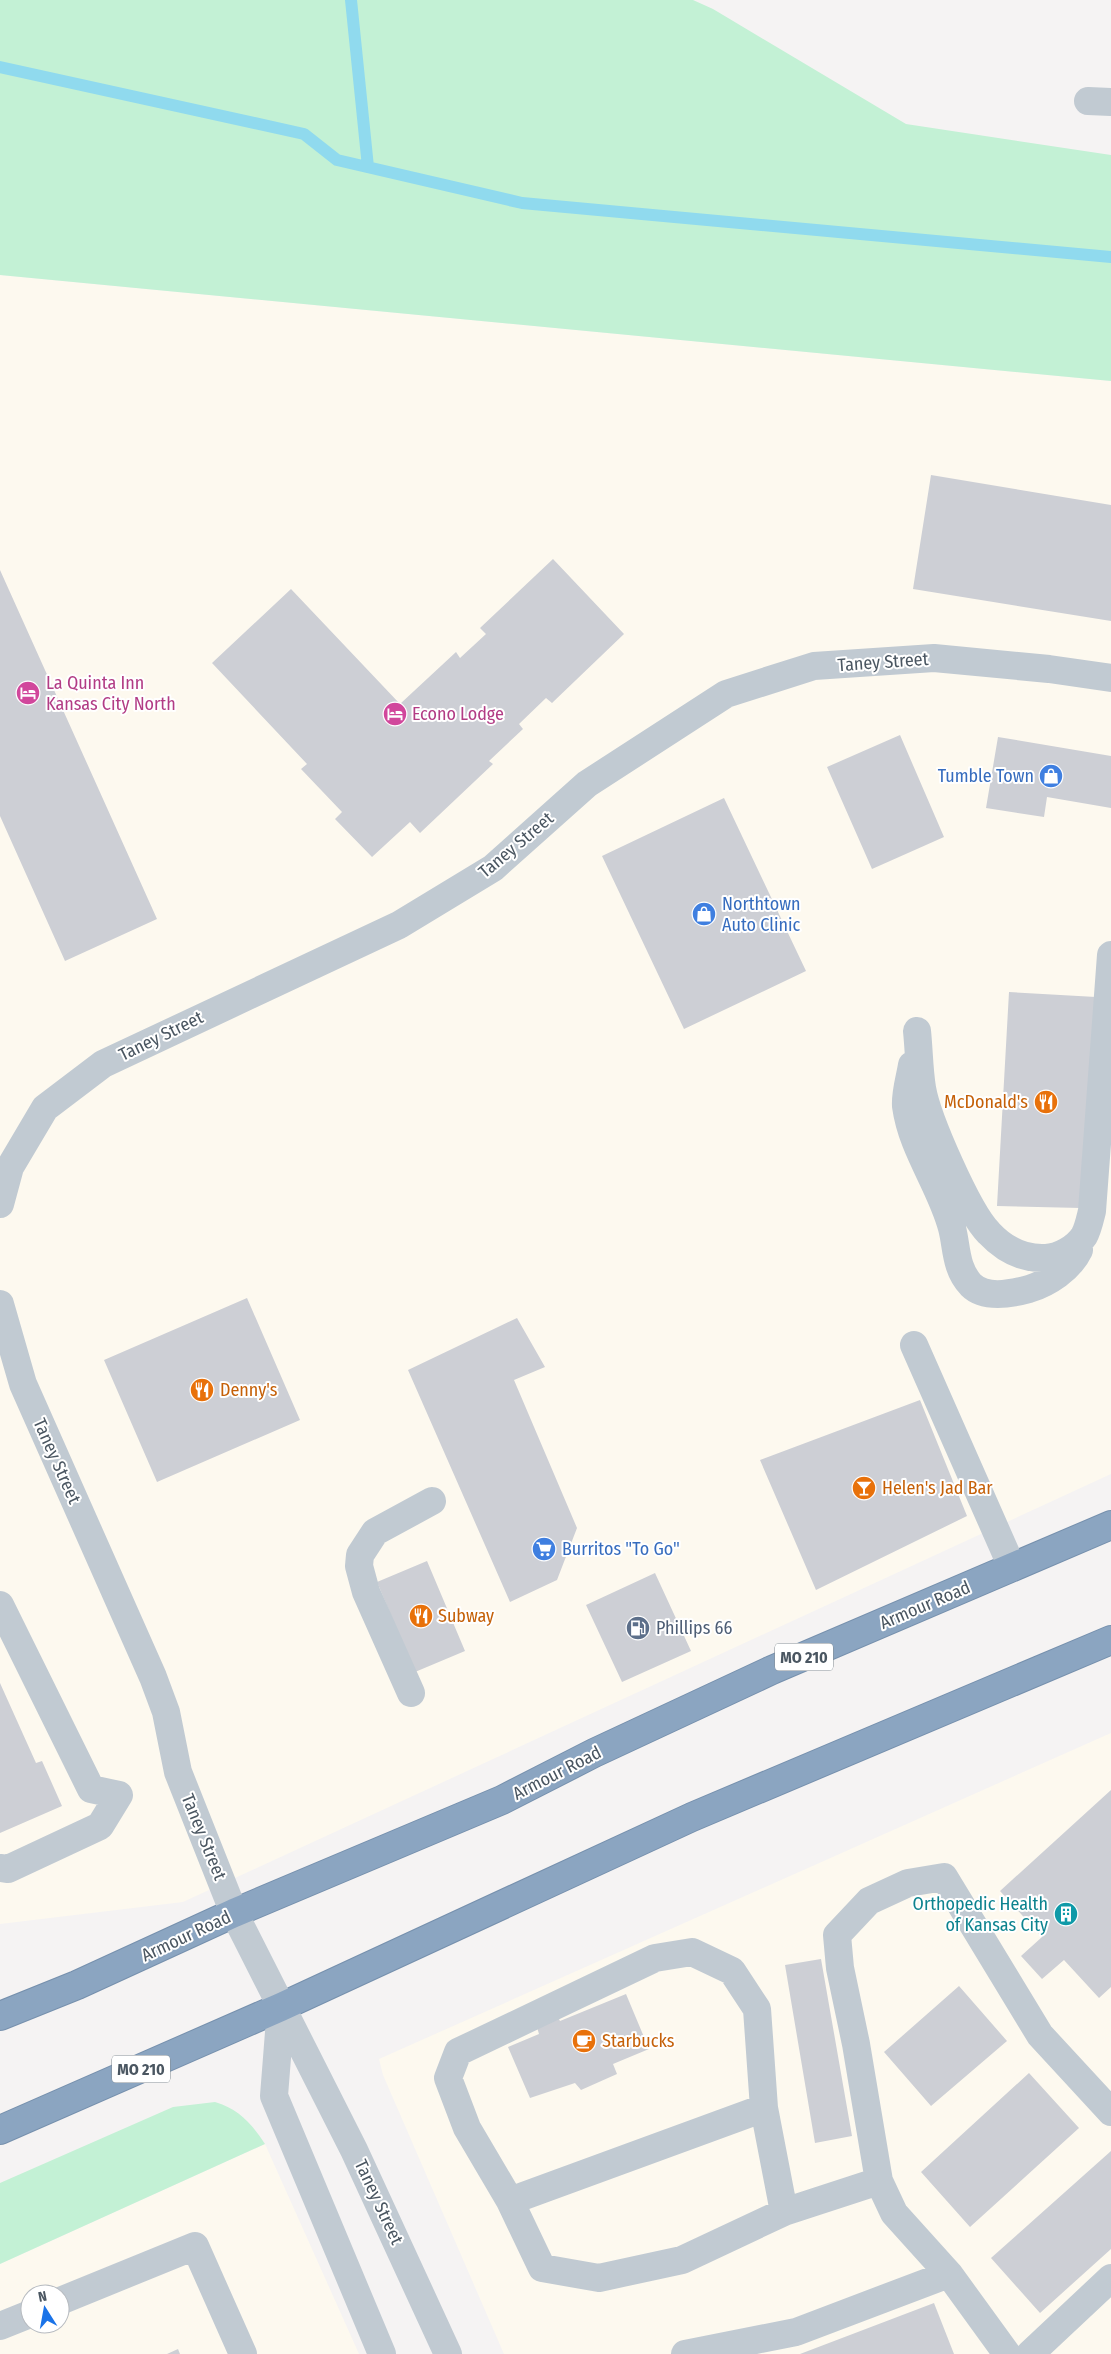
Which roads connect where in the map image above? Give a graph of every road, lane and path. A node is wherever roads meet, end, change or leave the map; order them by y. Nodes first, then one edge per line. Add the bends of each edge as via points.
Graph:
1 (1111, 678) edge
2 (1111, 955) edge
3 (0, 1204) edge
4 (1084, 1235) junction
5 (0, 1304) edge
6 (5, 1345) edge
7 (914, 1345) dead end
8 (432, 1501) dead end
9 (1111, 1525) edge
10 (1012, 1567) junction
11 (0, 1605) edge
12 (1111, 1640) edge
13 (411, 1693) dead end
14 (0, 1868) edge
15 (234, 1913) junction
16 (281, 2007) junction
17 (1, 2014) edge
18 (764, 2108) junction
19 (1111, 2112) edge
20 (0, 2130) edge
21 (879, 2181) junction
22 (510, 2201) junction
23 (784, 2212) junction
24 (948, 2274) junction
25 (1111, 2278) edge
26 (70, 2297) edge
27 (20, 2318) edge
28 (0, 2326) edge
29 (243, 2354) edge
30 (382, 2354) edge
31 (448, 2354) edge
32 (685, 2354) edge
33 (1007, 2354) edge
34 (1030, 2354) edge

1 - 3 street, Taney Street via 934,658 814,666 726,694 587,784 493,868 399,925 103,1064 45,1108 10,1167
2 - 4 street via 1092,1211
4 - 4 street via 1073,1247 1053,1258 1035,1259 1011,1252 988,1232 971,1206 933,1122 923,1089 917,1031 906,1104 910,1126 952,1228 961,1272 972,1286 986,1293 1003,1294 1038,1286 1071,1262
5 - 6 street, Taney Street
6 - 15 street, Taney Street via 153,1677 166,1712 178,1772
7 - 10 street
8 - 13 street via 375,1532 360,1555 359,1566 366,1592
9 - 10 highway, Armour Road / MO 210
10 - 15 highway, Armour Road / MO 210 via 772,1670 502,1800
11 - 14 street via 91,1789 119,1794 100,1826 8,1869
12 - 16 highway, MO 210 via 692,1817
15 - 16 street, Taney Street
15 - 17 highway, Armour Road / MO 210 via 77,1985
16 - 20 highway, MO 210
16 - 30 street via 274,2096
16 - 31 street, Taney Street via 354,2150
18 - 22 street
18 - 22 street via 757,2009 732,1971 692,1952 655,1958 458,2052 448,2078 467,2128
18 - 23 street
19 - 21 street via 1040,2034 944,1877 908,1883 869,1901 837,1936
21 - 23 street
21 - 24 street via 894,2213
22 - 23 street via 542,2268 599,2278 682,2260
24 - 32 street via 796,2332
24 - 33 street
25 - 34 street
26 - 29 street via 195,2246
27 - 28 street

